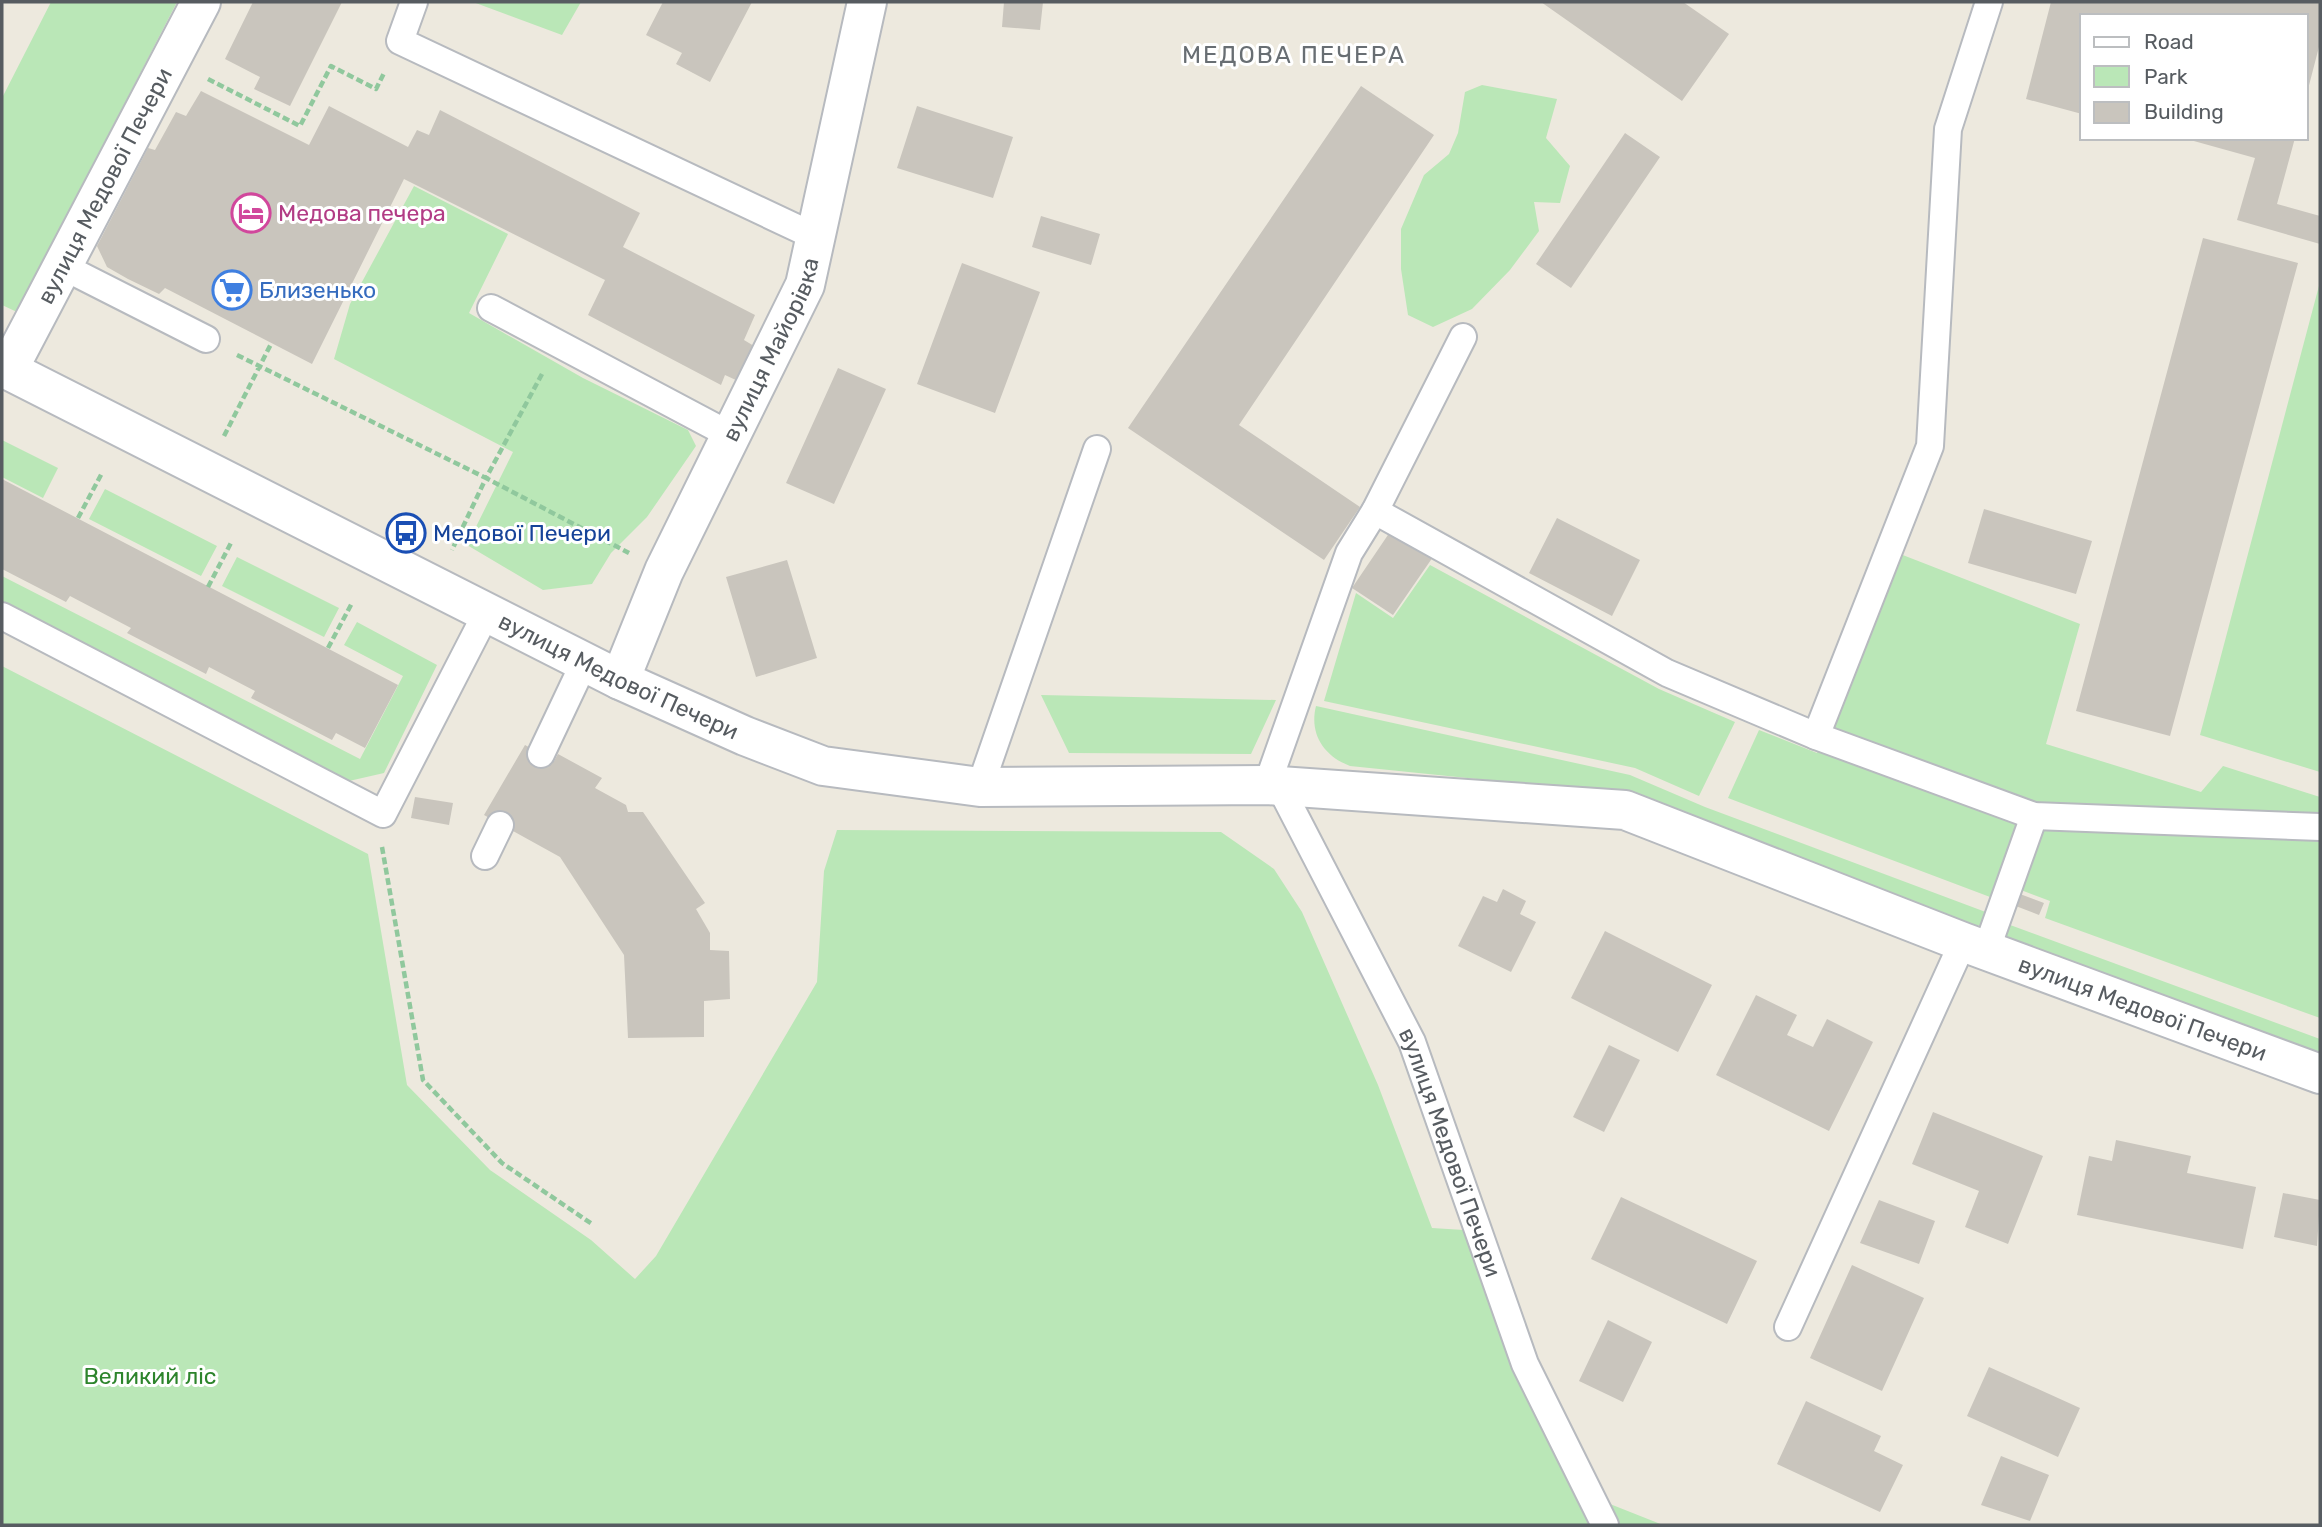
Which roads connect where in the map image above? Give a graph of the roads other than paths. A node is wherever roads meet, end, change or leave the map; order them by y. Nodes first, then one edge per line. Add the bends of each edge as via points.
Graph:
1 (201, 2) edge
2 (414, 2) edge
3 (867, 2) edge
4 (1989, 2) edge
5 (816, 237) junction
6 (62, 266) junction
7 (491, 308) dead end
8 (1463, 337) dead end
9 (206, 339) road end
10 (4, 373) edge
11 (732, 436) junction
12 (1097, 449) dead end
13 (1375, 511) junction
14 (487, 612) junction
15 (2, 616) edge
16 (585, 661) junction
17 (620, 680) junction
18 (1816, 736) junction
19 (541, 754) dead end
20 (1274, 786) junction
21 (980, 787) junction
22 (2034, 816) junction
23 (500, 825) dead end
24 (2320, 827) edge
25 (485, 856) dead end
26 (1975, 947) junction
27 (2320, 1074) edge
28 (1788, 1327) dead end
29 (1605, 1525) edge

1 - 6 street, вулиця Медової Печери
2 - 5 lane via 401,41
3 - 5 street, вулиця Майорівка
4 - 18 lane via 1948,129 1930,446
5 - 11 street, вулиця Майорівка via 805,285
6 - 9 lane
6 - 10 street, вулиця Медової Печери
7 - 11 lane
8 - 13 lane
10 - 14 street, вулиця Медової Печери
11 - 17 street, вулиця Майорівка via 664,571
12 - 21 lane
13 - 18 lane via 1667,673
13 - 20 lane via 1349,553
14 - 15 lane via 383,814
14 - 16 street, вулиця Медової Печери
16 - 17 street, вулиця Медової Печери
16 - 19 lane
17 - 21 street, вулиця Медової Печери via 823,766
18 - 22 lane
20 - 21 street, вулиця Медової Печери
20 - 26 street, вулиця Медової Печери via 1625,810
20 - 29 lane, вулиця Медової Печери via 1412,1042 1525,1364
22 - 24 lane
22 - 26 lane
23 - 25 lane
26 - 27 street, вулиця Медової Печери
26 - 28 lane

